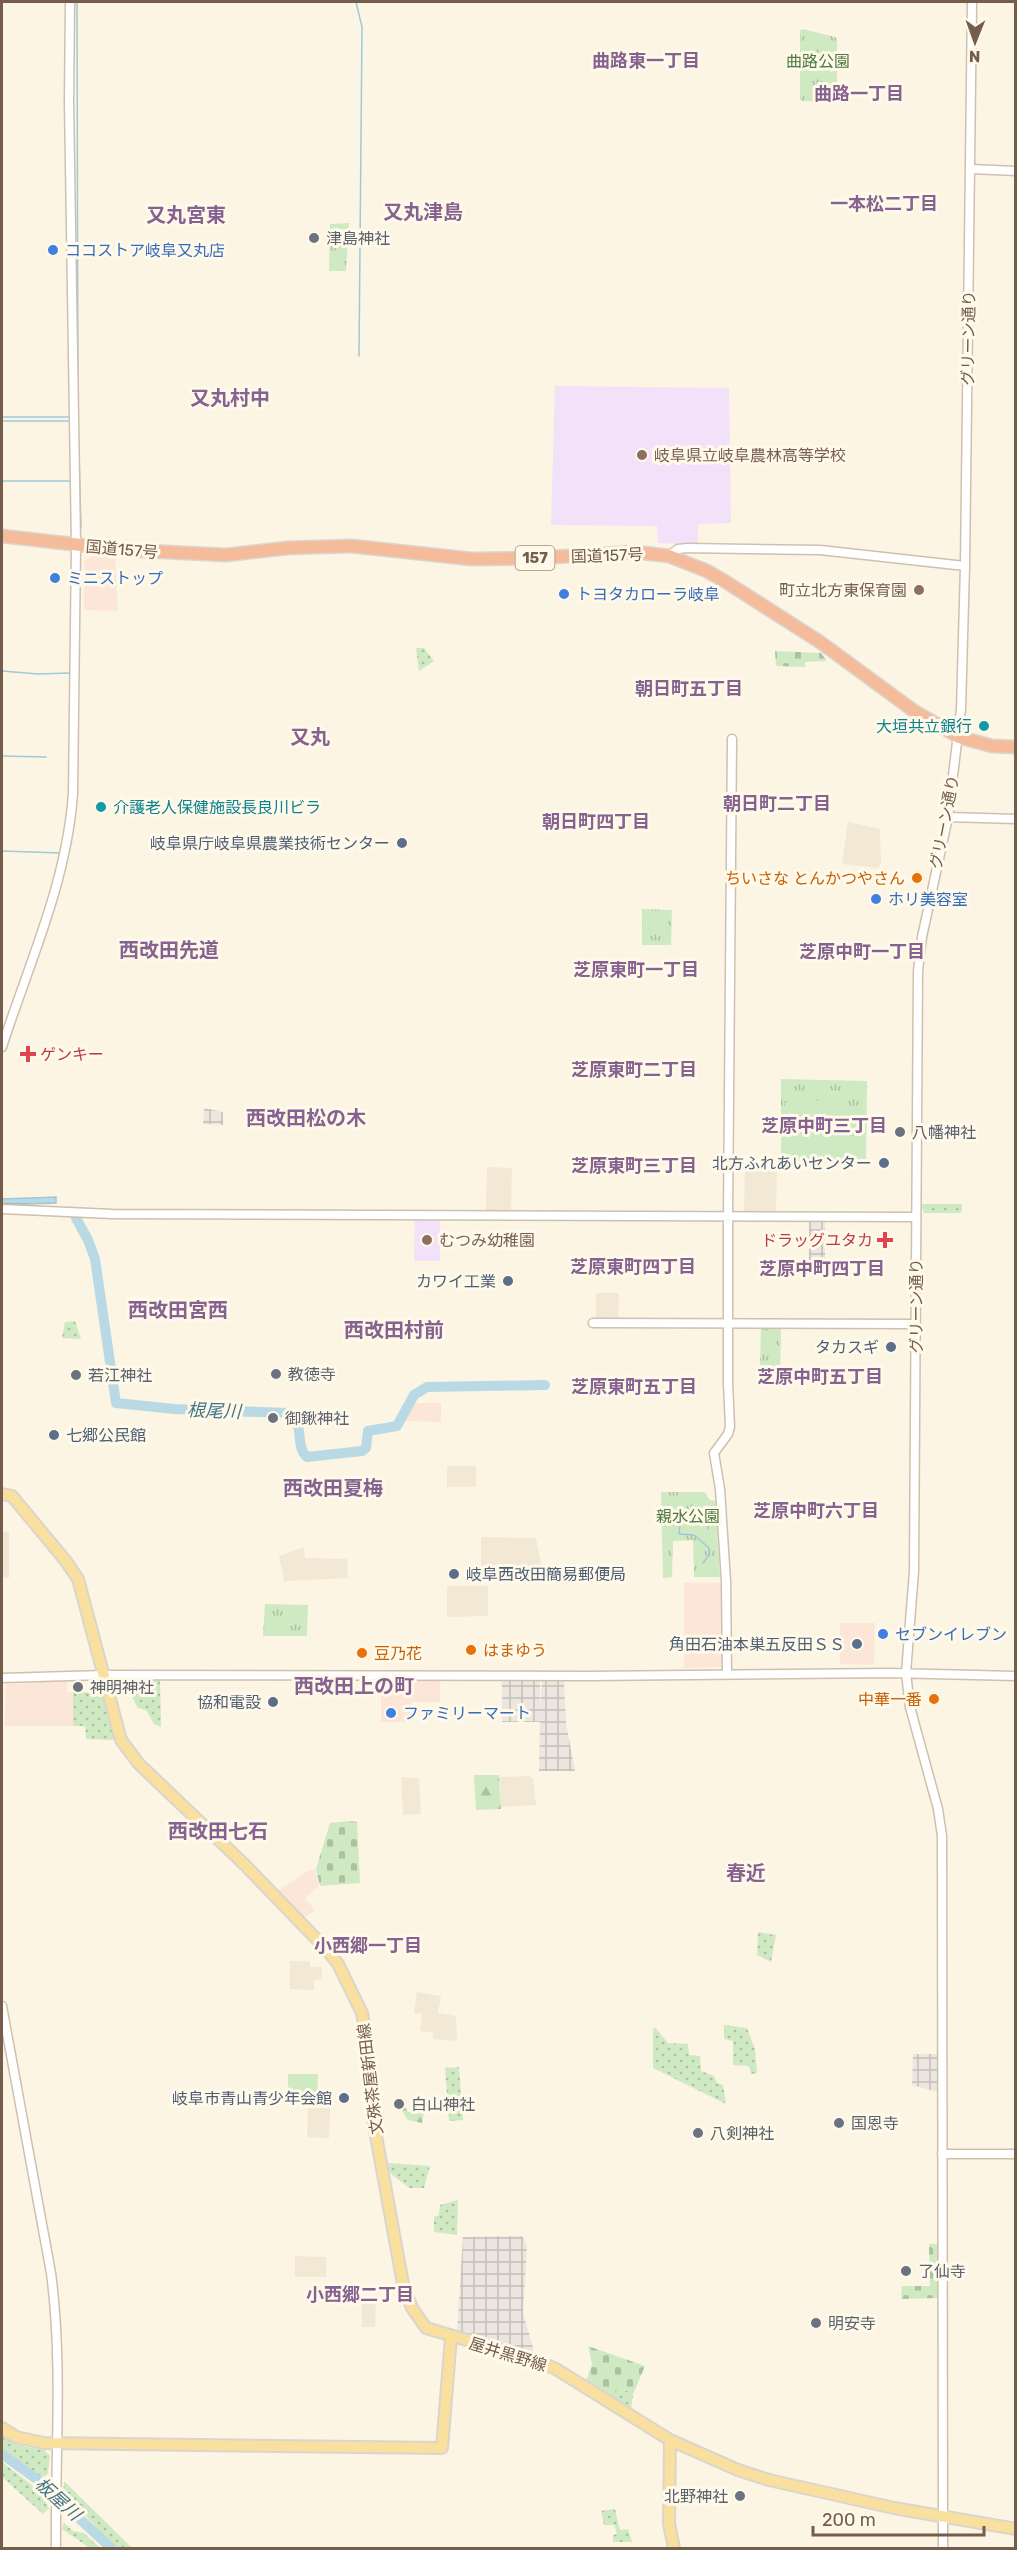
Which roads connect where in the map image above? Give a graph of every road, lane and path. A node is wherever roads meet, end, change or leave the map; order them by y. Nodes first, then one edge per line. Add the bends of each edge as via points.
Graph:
1 (70, 2) edge
2 (972, 2) edge
3 (970, 169) junction
4 (1016, 171) edge
5 (2, 536) edge
6 (76, 545) junction
7 (669, 556) junction
8 (965, 566) junction
9 (959, 737) junction
10 (732, 739) dead end
11 (1016, 747) edge
12 (948, 817) junction
13 (1016, 819) edge
14 (2, 1047) edge
15 (2, 1209) edge
16 (728, 1215) junction
17 (916, 1216) junction
18 (593, 1323) dead end
19 (728, 1324) junction
20 (916, 1324) junction
21 (2, 1494) edge
22 (906, 1673) junction
23 (727, 1674) junction
24 (104, 1675) junction
25 (1016, 1676) edge
26 (2, 1678) edge
27 (2, 2006) edge
28 (942, 2154) junction
29 (1016, 2154) edge
30 (451, 2337) junction
31 (2, 2428) edge
32 (670, 2440) junction
33 (57, 2444) junction
34 (944, 2517) junction
35 (1016, 2529) edge
36 (56, 2548) edge
37 (674, 2548) edge
38 (943, 2548) edge

1 - 6 street
2 - 3 street, グリーン通り
3 - 4 street
3 - 8 street, グリーン通り
5 - 6 highway, 国道157号 / 157
6 - 7 highway, 国道157号 / 157 via 226,555 351,546 472,560 636,552
6 - 14 street via 75,744 70,828 59,882
7 - 8 street via 687,548 805,549
7 - 9 highway, 国道157号 / 157 via 707,570 820,642 914,711
8 - 9 street, グリーン通り
9 - 11 highway, 国道157号 / 157 via 992,746
9 - 12 street, グリーン通り
10 - 16 street
12 - 13 street
12 - 17 street, グリーン通り via 918,971
15 - 16 street via 112,1214
16 - 17 street
16 - 19 street
17 - 20 street, グリーン通り
18 - 19 street
19 - 20 street
19 - 23 street via 730,1431 714,1454 726,1581
20 - 22 street, グリーン通り via 914,1571
21 - 24 main road, 文殊茶屋新田線 via 12,1496 78,1580
22 - 23 street
22 - 25 street
22 - 28 street, グリーン通り via 910,1707 937,1802 942,1836
23 - 24 street
24 - 26 street
24 - 30 main road, 文殊茶屋新田線 via 121,1740 139,1764 320,1942 343,1975 362,2013 368,2037 372,2114 403,2284 412,2308 426,2328
27 - 33 street via 52,2283 58,2347
28 - 29 street
28 - 34 street, グリーン通り
30 - 32 main road, 屋井黒野線 via 556,2369
30 - 33 main road, 屋井黒野線 via 442,2448
31 - 33 main road, 屋井黒野線 via 27,2440
32 - 34 main road, 屋井黒野線 via 769,2481
32 - 37 main road via 669,2524
33 - 36 street
34 - 35 main road, 屋井黒野線
34 - 38 street, グリーン通り

